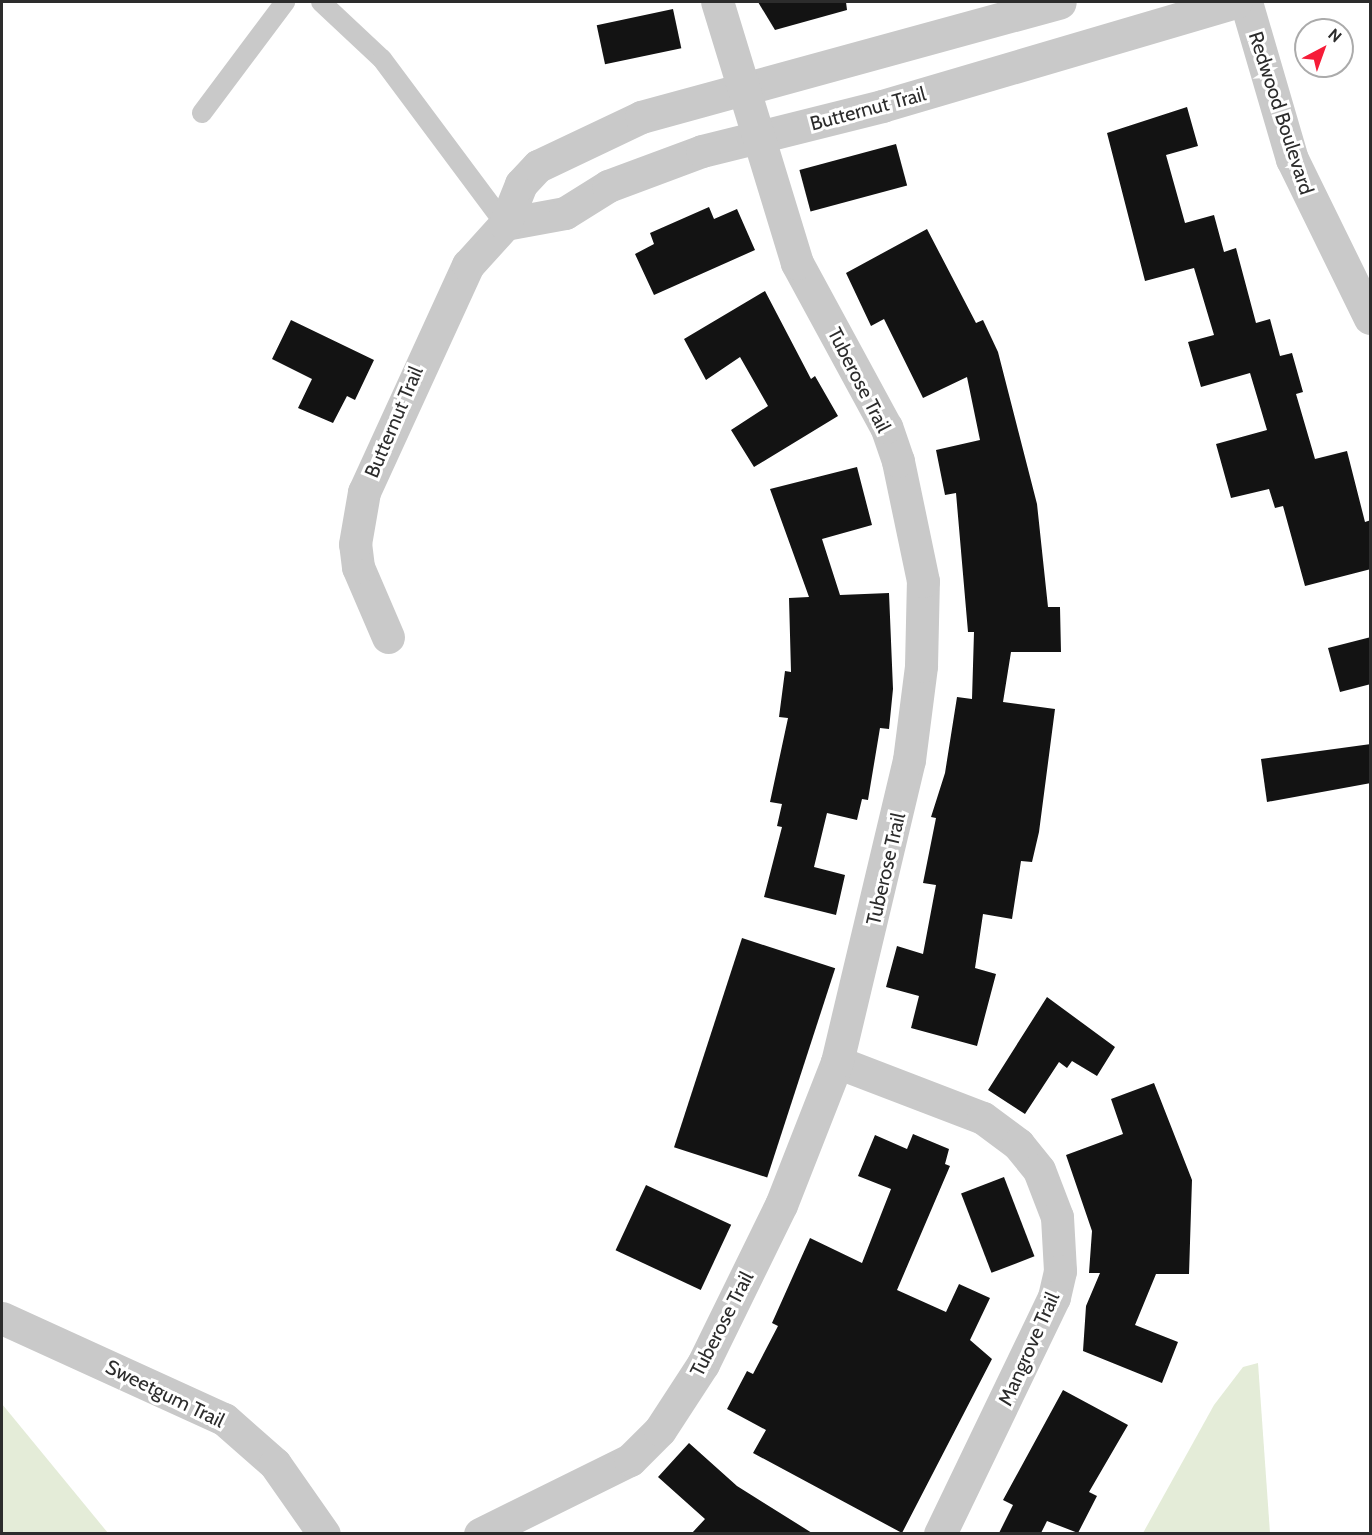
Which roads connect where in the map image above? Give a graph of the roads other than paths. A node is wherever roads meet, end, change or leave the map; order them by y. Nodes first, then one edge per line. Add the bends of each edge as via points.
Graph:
1 (285, 2) edge
2 (321, 2) edge
3 (717, 2) edge
4 (1060, 2) edge
5 (1236, 2) edge
6 (1246, 2) edge
7 (1019, 7) edge
8 (1034, 61) junction
9 (742, 90) junction
10 (202, 113) dead end
11 (757, 139) junction
12 (505, 224) junction
13 (1371, 318) edge
14 (388, 637) dead end
15 (837, 1062) junction
16 (2, 1318) edge
17 (324, 1533) edge
18 (480, 1533) edge
19 (940, 1533) edge

1 - 10 lane
2 - 12 lane via 382,58
3 - 9 street, Tuberose Trail
4 - 7 street, Butternut Trail
5 - 8 street, Butternut Trail
6 - 13 street, Redwood Boulevard via 1293,159 1317,219
7 - 8 street
7 - 9 street, Butternut Trail
8 - 11 street, Butternut Trail
9 - 11 street, Tuberose Trail
9 - 12 street, Butternut Trail via 641,117 538,166 521,184
11 - 12 street, Butternut Trail via 652,168 565,213
11 - 15 street, Tuberose Trail via 797,263 885,427 921,562 921,666 909,760
12 - 14 street, Butternut Trail via 458,284 364,492 355,544 357,567
15 - 18 street, Tuberose Trail via 748,1276 703,1364 660,1430 630,1460
15 - 19 street, Mangrove Trail via 983,1118 1018,1144 1039,1170 1057,1217 1060,1271 1054,1298
16 - 17 street, Sweetgum Trail via 224,1419 275,1464

